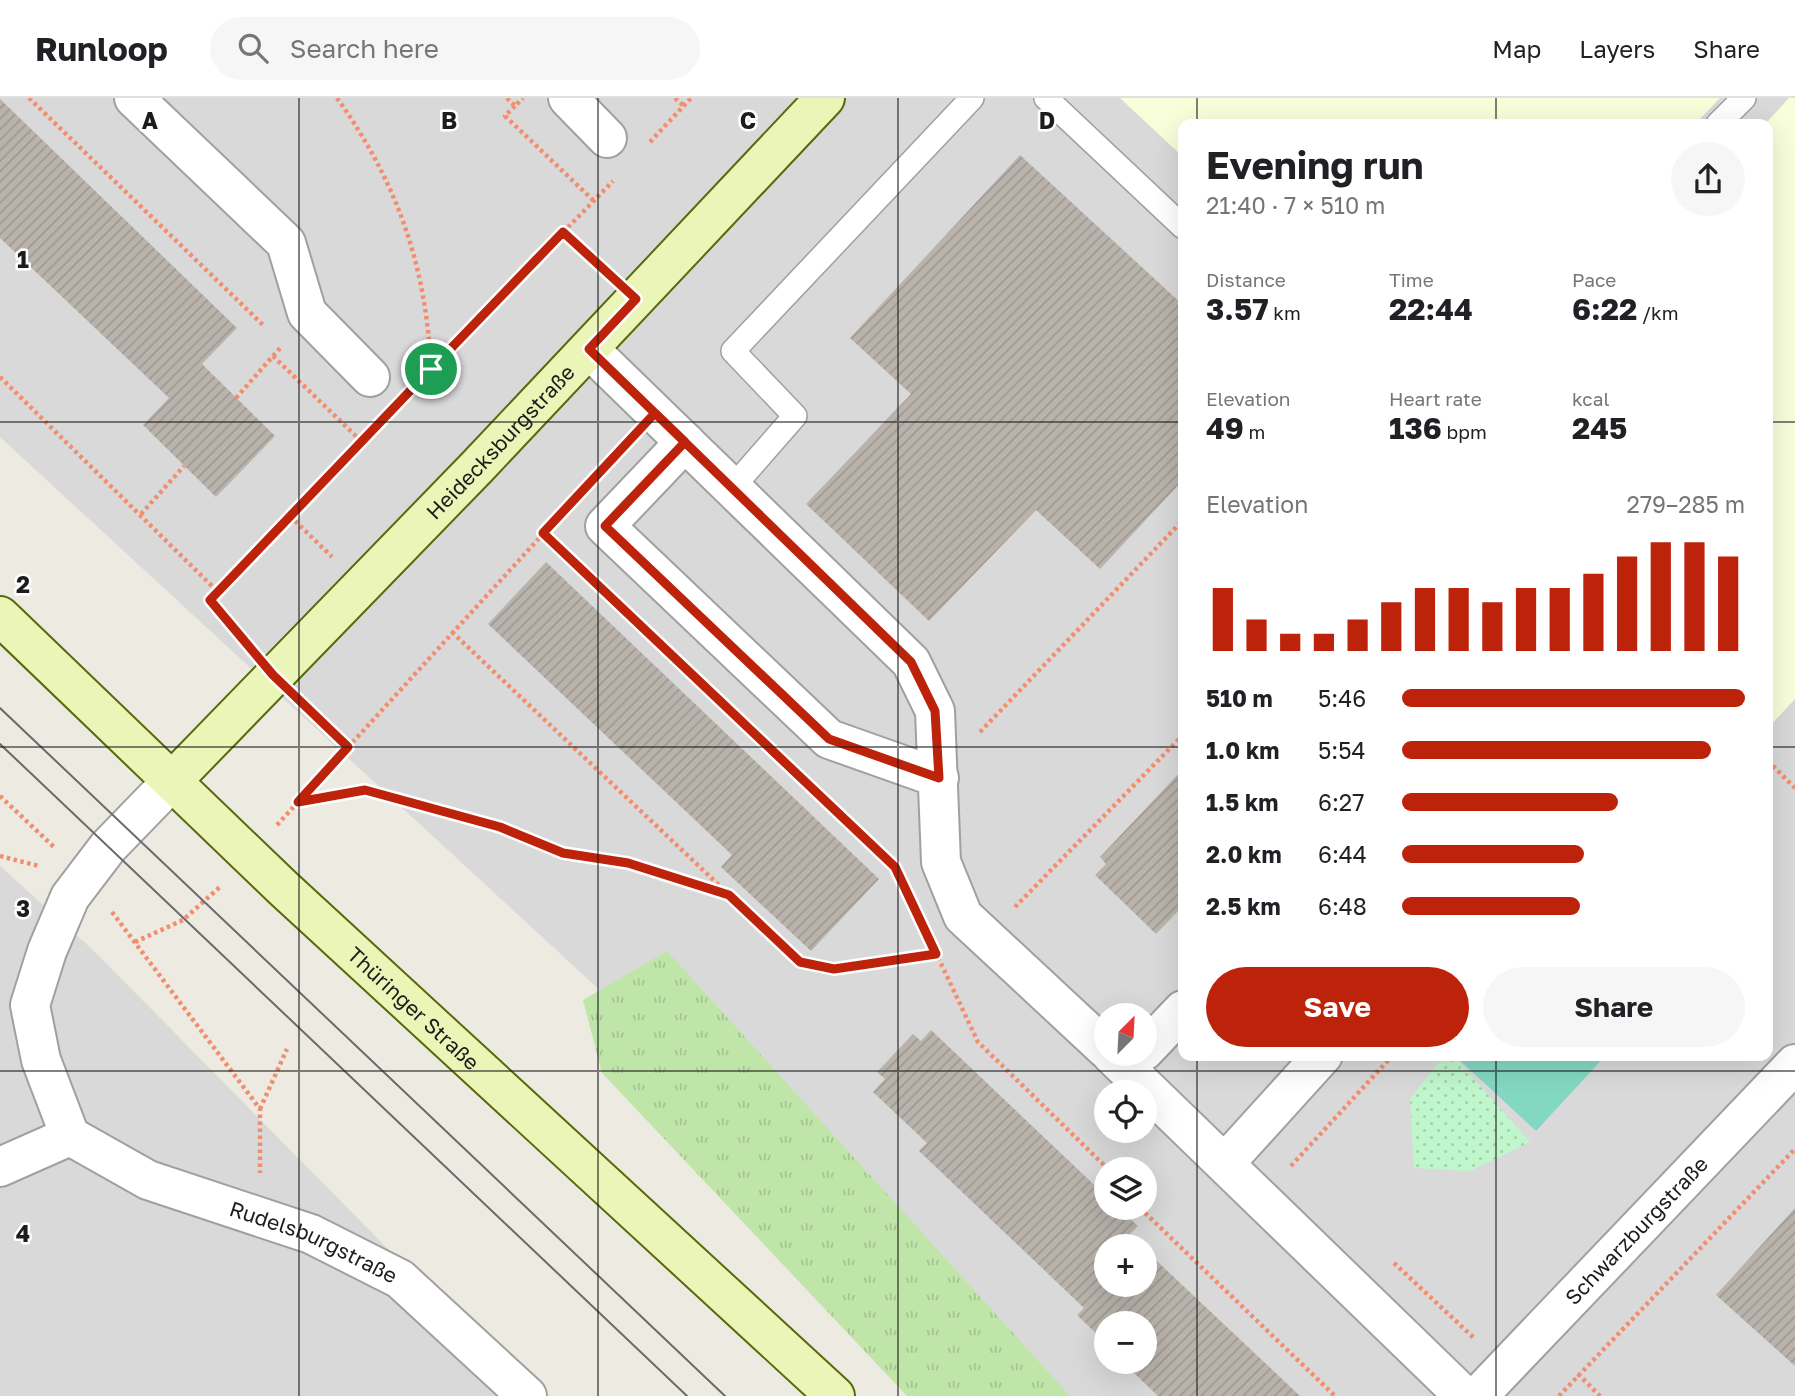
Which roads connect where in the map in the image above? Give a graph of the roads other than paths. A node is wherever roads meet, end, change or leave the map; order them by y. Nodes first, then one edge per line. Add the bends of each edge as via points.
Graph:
1 (134, 98) edge
2 (568, 98) edge
3 (825, 98) edge
4 (972, 98) edge
5 (1046, 98) edge
6 (1744, 98) edge
7 (1723, 119) edge
8 (615, 155) road end
9 (1178, 223) edge
10 (589, 349) junction
11 (370, 377) dead end
12 (685, 442) junction
13 (732, 488) junction
14 (0, 616) edge
15 (939, 778) junction
16 (172, 781) junction
17 (1178, 1014) edge
18 (1094, 1028) edge
19 (1157, 1031) edge
20 (1318, 1061) edge
21 (1795, 1065) edge
22 (1136, 1066) edge
23 (70, 1136) junction
24 (1225, 1163) junction
25 (0, 1167) edge
26 (527, 1396) edge
27 (835, 1396) edge
28 (1464, 1396) edge
29 (1478, 1396) edge

1 - 11 street via 286,243 307,313
2 - 8 street
3 - 10 main road, Heidecksburgstraße
4 - 13 lane via 733,351 795,416
5 - 9 lane
6 - 7 lane
10 - 12 street
10 - 16 main road, Heidecksburgstraße
12 - 13 street
12 - 15 street via 605,526 829,739
13 - 15 street via 911,662 935,711
14 - 16 main road, Thüringer Straße
15 - 18 street via 941,862 963,916
16 - 23 street via 70,897 30,1005 41,1060
16 - 27 main road, Thüringer Straße
17 - 19 street
20 - 24 street
21 - 29 street, Schwarzburgstraße
22 - 24 street
23 - 25 street
23 - 26 street, Rudelsburgstraße via 148,1180 311,1234 400,1279
24 - 28 street

